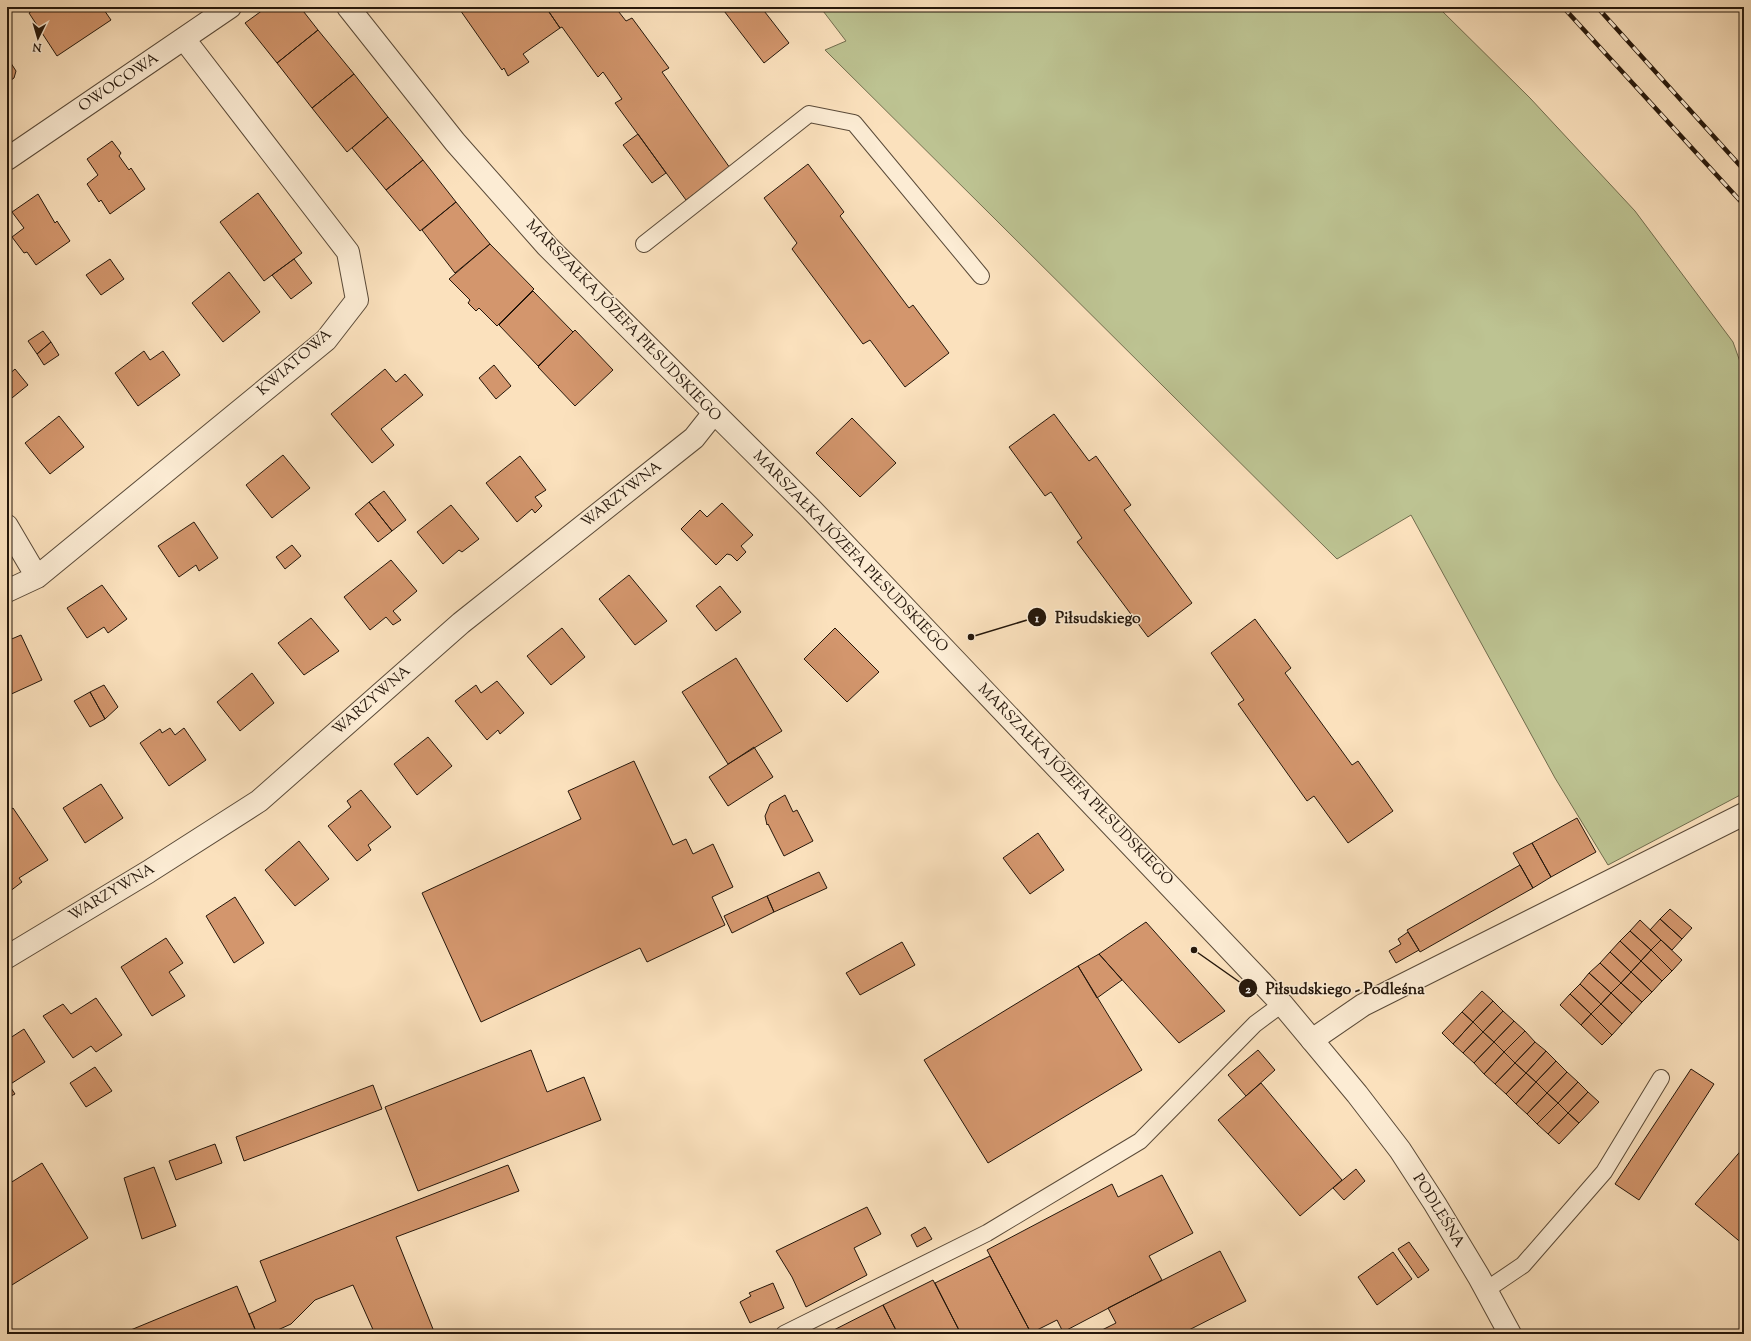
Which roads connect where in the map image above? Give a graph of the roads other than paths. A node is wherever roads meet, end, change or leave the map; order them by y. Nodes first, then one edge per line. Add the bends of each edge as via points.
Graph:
1 (230, 7) edge
2 (348, 7) edge
3 (184, 39) junction
4 (7, 159) edge
5 (644, 244) dead end
6 (981, 276) dead end
7 (713, 414) junction
8 (7, 526) edge
9 (37, 577) junction
10 (7, 591) edge
11 (1744, 814) edge
12 (7, 956) edge
13 (1282, 1004) junction
14 (1312, 1040) junction
15 (1662, 1078) dead end
16 (1357, 1094) joint
17 (1486, 1290) junction
18 (784, 1334) edge
19 (1510, 1334) edge

1 - 3 street, OWOCOWA
2 - 7 street, MARSZAŁKA JÓZEFA PIŁSUDSKIEGO via 455,142 547,246
3 - 4 street, OWOCOWA
3 - 9 street, KWIATOWA via 348,252 357,300 326,340
5 - 6 lane via 809,114 854,124
7 - 12 street, WARZYWNA via 694,438 461,623 259,801 148,872
7 - 13 street, MARSZAŁKA JÓZEFA PIŁSUDSKIEGO via 862,562
8 - 9 street
9 - 10 street, KWIATOWA
11 - 14 street via 1363,1005
13 - 14 street, MARSZAŁKA JÓZEFA PIŁSUDSKIEGO
13 - 18 lane via 1255,1024 1140,1141 987,1232
14 - 16 street, MARSZAŁKA JÓZEFA PIŁSUDSKIEGO
15 - 17 lane via 1604,1172 1523,1265
16 - 17 street, PODLEŚNA via 1400,1150
17 - 19 street, PODLEŚNA

